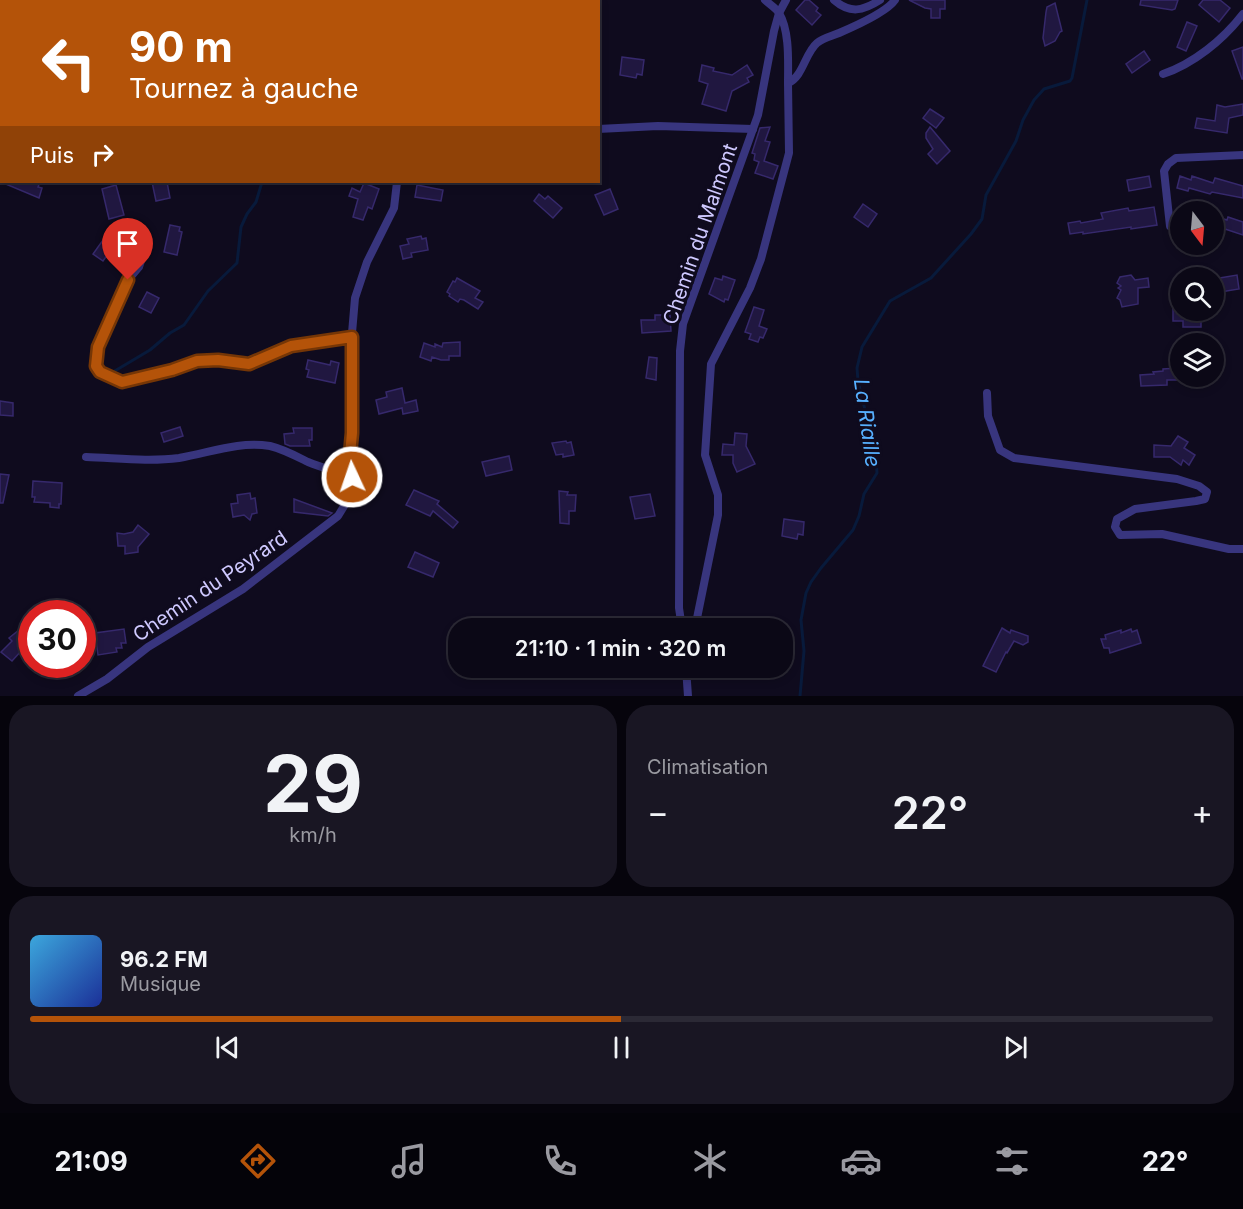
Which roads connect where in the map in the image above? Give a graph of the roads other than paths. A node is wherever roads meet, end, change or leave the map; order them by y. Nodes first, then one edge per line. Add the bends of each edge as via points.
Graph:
1 (765, 0) edge
2 (786, 0) edge
3 (834, 0) edge
4 (879, 0) edge
5 (895, 0) edge
6 (779, 13) junction
7 (1243, 15) edge
8 (1163, 74) dead end
9 (788, 83) junction
10 (600, 129) edge
11 (753, 129) junction
12 (1243, 155) edge
13 (397, 183) edge
14 (1170, 226) dead end
15 (140, 229) dead end
16 (352, 337) junction
17 (987, 393) dead end
18 (86, 457) dead end
19 (352, 477) junction
20 (1243, 549) edge
21 (680, 618) edge
22 (697, 618) edge
23 (687, 678) edge
24 (78, 696) edge
25 (688, 696) edge

1 - 6 street
2 - 6 street, Chemin du Malmont
3 - 4 street via 843,8 862,10
5 - 9 street via 858,24 819,41 794,80
6 - 9 street via 787,43
6 - 11 street, Chemin du Malmont
7 - 8 street via 1183,67
9 - 22 street via 789,153 764,249 750,288 711,364 705,455 718,495 718,514
10 - 11 street
11 - 21 street, Chemin du Malmont via 683,324
12 - 14 street via 1176,158 1168,164 1164,171
13 - 16 street, Chemin du Peyrard via 394,208 367,262 355,298
15 - 16 street via 143,255 98,347 96,366 100,372 122,382 197,361 249,364 291,346
16 - 19 street, Chemin du Peyrard
17 - 20 street via 988,416 1000,450 1014,458 1178,479 1207,492 1205,499 1135,509 1117,519 1115,527 1120,534 1162,534
18 - 19 street via 178,458 243,444 259,445
19 - 24 street, Chemin du Peyrard via 357,485 338,516 243,589 165,636
23 - 25 street

